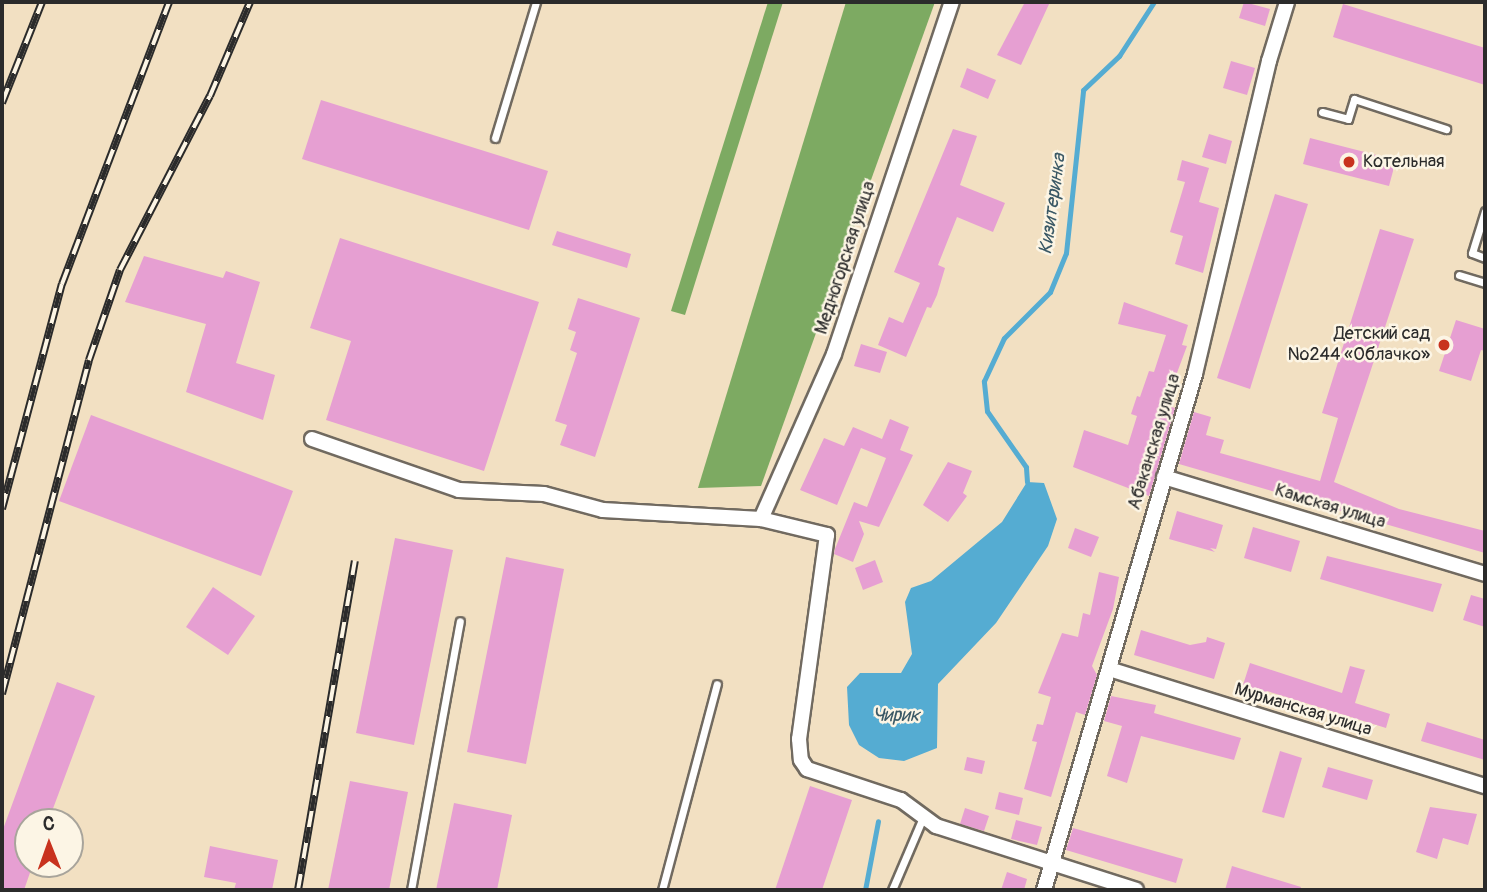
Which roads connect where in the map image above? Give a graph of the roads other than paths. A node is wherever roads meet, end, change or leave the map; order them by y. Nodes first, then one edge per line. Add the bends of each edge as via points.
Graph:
1 (536, 2) edge
2 (952, 2) edge
3 (1287, 2) edge
4 (1322, 112) dead end
5 (1446, 129) dead end
6 (495, 138) dead end
7 (1485, 211) edge
8 (1485, 258) edge
9 (1459, 275) dead end
10 (1485, 283) edge
11 (312, 439) dead end
12 (1164, 477) junction
13 (761, 519) junction
14 (1485, 574) edge
15 (460, 621) dead end
16 (1109, 670) junction
17 (717, 684) dead end
18 (1485, 786) edge
19 (924, 814) junction
20 (1051, 864) junction
21 (411, 890) edge
22 (662, 890) edge
23 (892, 890) edge
24 (1044, 890) edge
25 (1136, 890) edge

1 - 6 lane
2 - 13 street, Медногорская улица via 834,354
3 - 12 street, Абаканская улица via 1195,374
4 - 5 lane via 1348,119 1354,99
7 - 8 lane via 1472,253
9 - 10 lane
11 - 13 street via 459,490 544,494 603,510
12 - 14 street, Камская улица
12 - 16 street, Абаканская улица
13 - 19 street via 827,536 799,739 801,760 817,774 901,800
15 - 21 lane
16 - 18 street, Мурманская улица
16 - 20 street, Абаканская улица
17 - 22 lane
19 - 20 street via 936,826
19 - 23 lane
20 - 24 street, Абаканская улица
20 - 25 street

